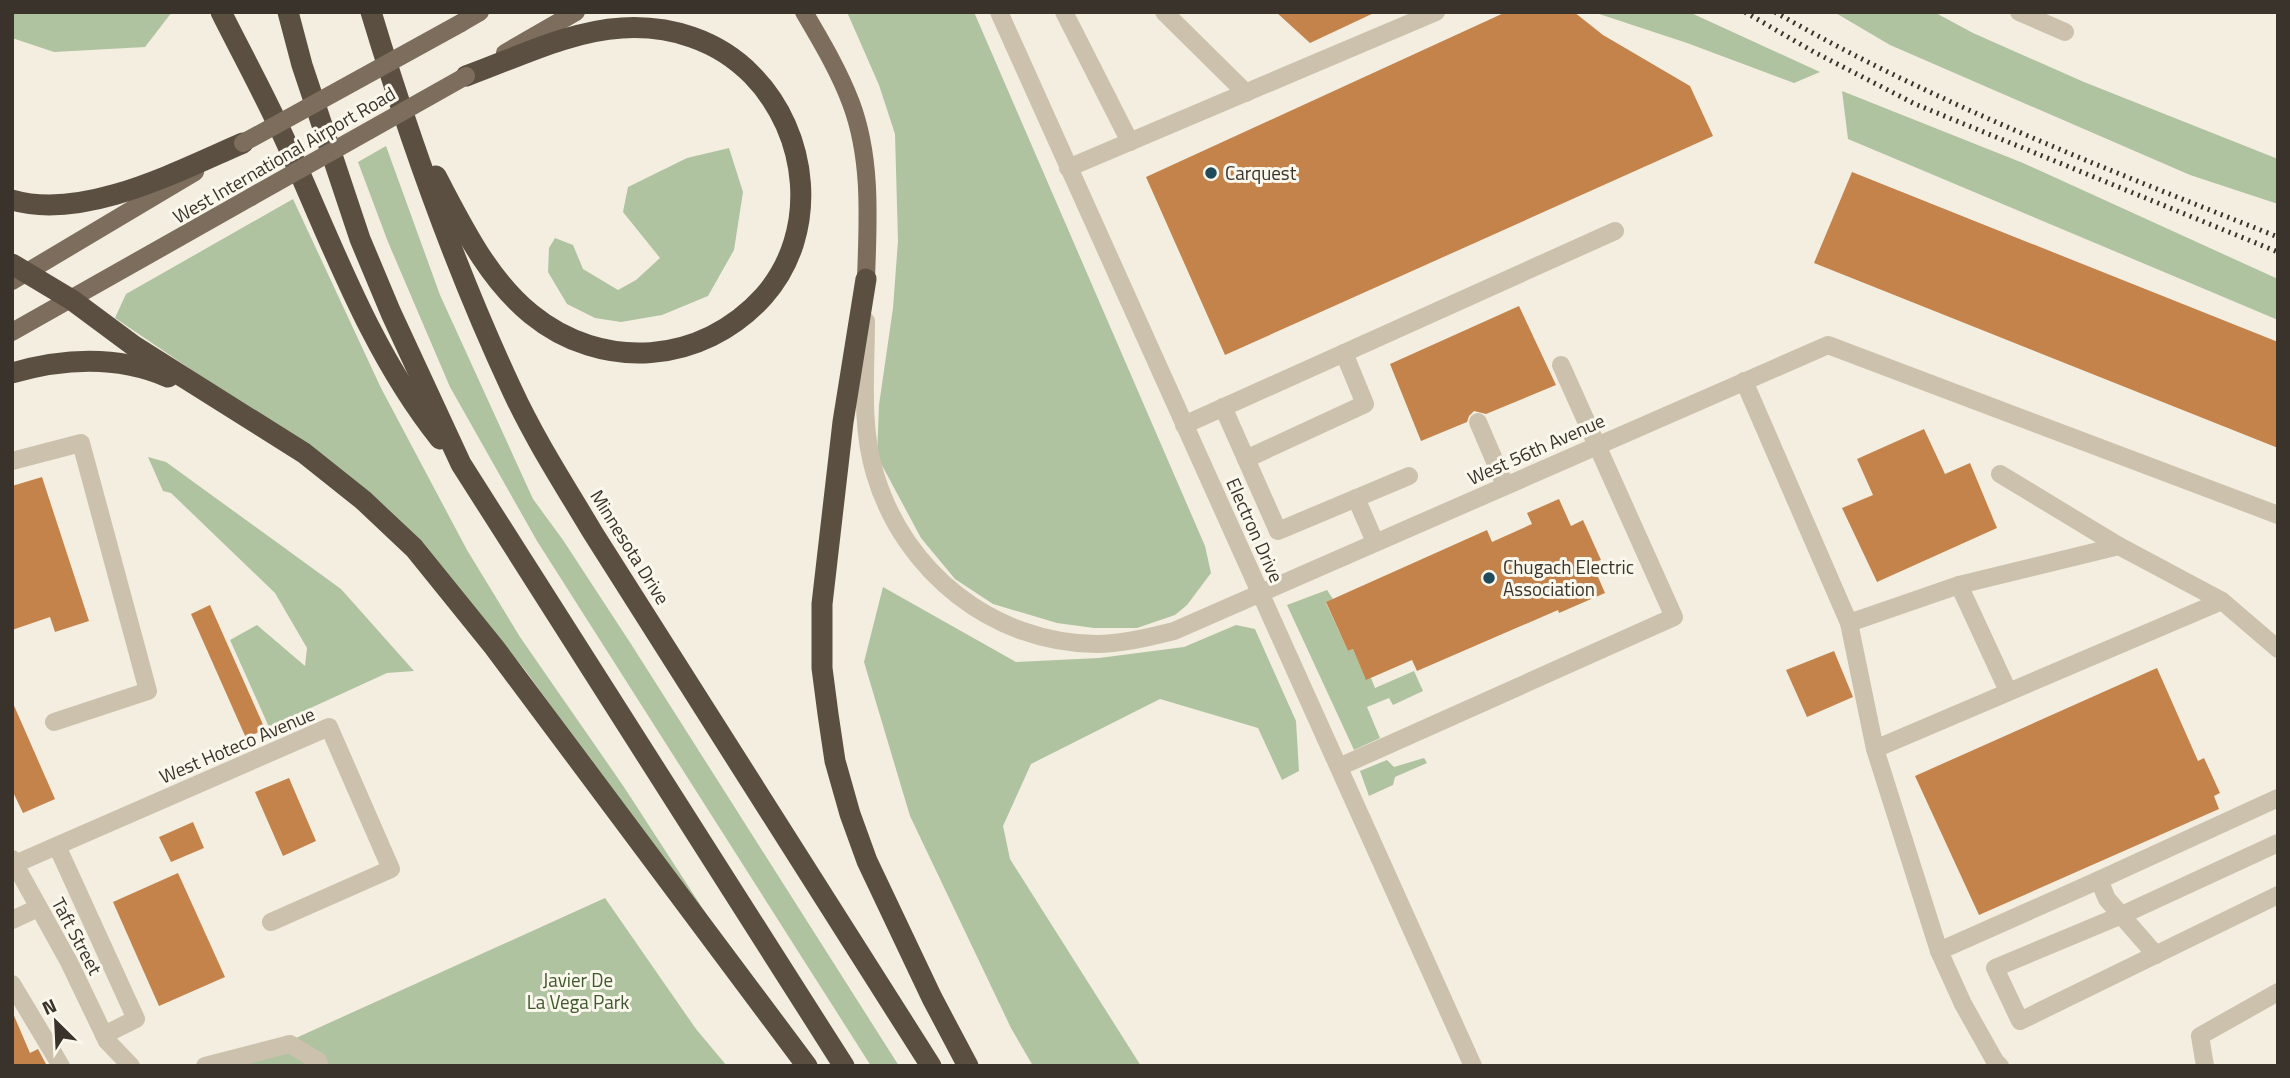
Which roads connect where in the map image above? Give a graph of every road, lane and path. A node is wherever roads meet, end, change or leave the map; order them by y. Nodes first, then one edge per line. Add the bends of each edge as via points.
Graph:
1 (221, 12) edge
2 (288, 12) edge
3 (371, 12) edge
4 (480, 12) edge
5 (576, 12) edge
6 (803, 12) edge
7 (999, 12) edge
8 (1064, 12) edge
9 (1164, 12) edge
10 (1436, 12) edge
11 (2019, 12) edge
12 (2065, 32) dead end
13 (466, 76) junction
14 (1246, 93) junction
15 (407, 124) junction
16 (1130, 142) junction
17 (243, 143) junction
18 (1068, 168) junction
19 (12, 200) edge
20 (1615, 231) dead end
21 (17, 272) edge
22 (866, 279) junction
23 (72, 300) junction
24 (12, 332) edge
25 (1343, 353) junction
26 (1561, 365) dead end
27 (12, 373) edge
28 (1744, 381) junction
29 (216, 398) junction
30 (1223, 407) junction
31 (1478, 422) dead end
32 (1184, 425) junction
33 (1598, 444) junction
34 (1247, 459) junction
35 (12, 461) edge
36 (461, 464) junction
37 (2000, 474) dead end
38 (1409, 477) dead end
39 (1505, 485) junction
40 (1356, 498) junction
41 (2278, 515) edge
42 (1375, 542) junction
43 (2119, 546) junction
44 (1959, 584) junction
45 (1260, 592) junction
46 (2222, 601) junction
47 (1849, 623) junction
48 (2278, 649) edge
49 (2008, 691) junction
50 (54, 722) dead end
51 (1875, 749) junction
52 (1339, 767) junction
53 (2278, 798) edge
54 (2278, 843) edge
55 (57, 845) junction
56 (14, 861) edge
57 (2099, 880) junction
58 (2278, 895) edge
59 (38, 908) junction
60 (2122, 915) junction
61 (12, 920) edge
62 (271, 922) dead end
63 (1939, 951) junction
64 (2156, 955) junction
65 (12, 984) edge
66 (2278, 992) edge
67 (20, 1012) edge
68 (104, 1035) junction
69 (61, 1066) edge
70 (131, 1066) edge
71 (205, 1066) edge
72 (320, 1066) edge
73 (807, 1066) edge
74 (844, 1066) edge
75 (931, 1066) edge
76 (968, 1066) edge
77 (1473, 1066) edge
78 (2000, 1066) edge
79 (2205, 1066) edge

1 - 36 highway via 386,358 422,416
2 - 36 highway via 360,239
3 - 15 highway, Minnesota Drive
4 - 17 main road, West International Airport Road, bridge
5 - 13 main road, West International Airport Road
6 - 22 main road via 841,80 859,126 868,200
7 - 18 street, Electron Drive
8 - 16 street
9 - 14 street
10 - 14 street
11 - 12 street
13 - 15 highway via 578,36 620,28 657,27 691,36 744,67 783,115 801,176 793,243 765,295 717,333 663,352 611,352 556,332 506,290 486,264
13 - 23 main road, West International Airport Road, bridge
14 - 16 street
15 - 75 highway, Minnesota Drive via 478,315 553,467
16 - 18 street
17 - 19 highway via 98,200 57,204
17 - 21 main road, West International Airport Road
18 - 32 street, Electron Drive
20 - 25 street
21 - 23 highway
22 - 45 street, West 56th Avenue via 866,421 875,475 903,535 922,563 969,606 1032,635 1095,644 1174,631
22 - 76 highway via 821,604 822,668 835,761 849,814 867,861
23 - 24 main road, West International Airport Road
23 - 29 highway
25 - 30 street
25 - 34 street via 1365,404
26 - 33 street
27 - 29 highway via 95,360 153,370
28 - 33 street, West 56th Avenue
28 - 41 street, West 56th Avenue via 1828,345
28 - 47 street
29 - 73 highway via 304,453 414,548 494,647
30 - 32 street
30 - 34 street
31 - 39 street
32 - 45 street, Electron Drive
33 - 39 street, West 56th Avenue
33 - 52 street via 1674,617
34 - 40 street via 1278,531
35 - 50 street via 81,443 148,691
36 - 74 highway
37 - 43 street
38 - 40 street
39 - 42 street, West 56th Avenue
40 - 42 street
42 - 45 street, West 56th Avenue
43 - 44 street
43 - 46 street
44 - 47 street
44 - 49 street
45 - 52 street, Electron Drive
46 - 48 street
46 - 49 street
47 - 51 street
49 - 51 street
51 - 63 street
52 - 77 street, Electron Drive
53 - 57 street
54 - 60 street
55 - 56 street, West Hoteco Avenue
55 - 62 street, West Hoteco Avenue via 329,727 391,869
55 - 68 street via 136,1019
56 - 59 street, Taft Street
57 - 60 street
57 - 63 street
58 - 64 street
59 - 61 street
59 - 68 street, Taft Street
60 - 64 street
60 - 64 street via 1995,968 2020,1021
63 - 78 street via 1963,1004
65 - 67 street
66 - 79 street via 2200,1036
67 - 69 street
68 - 70 street, Taft Street
71 - 72 street via 290,1045

